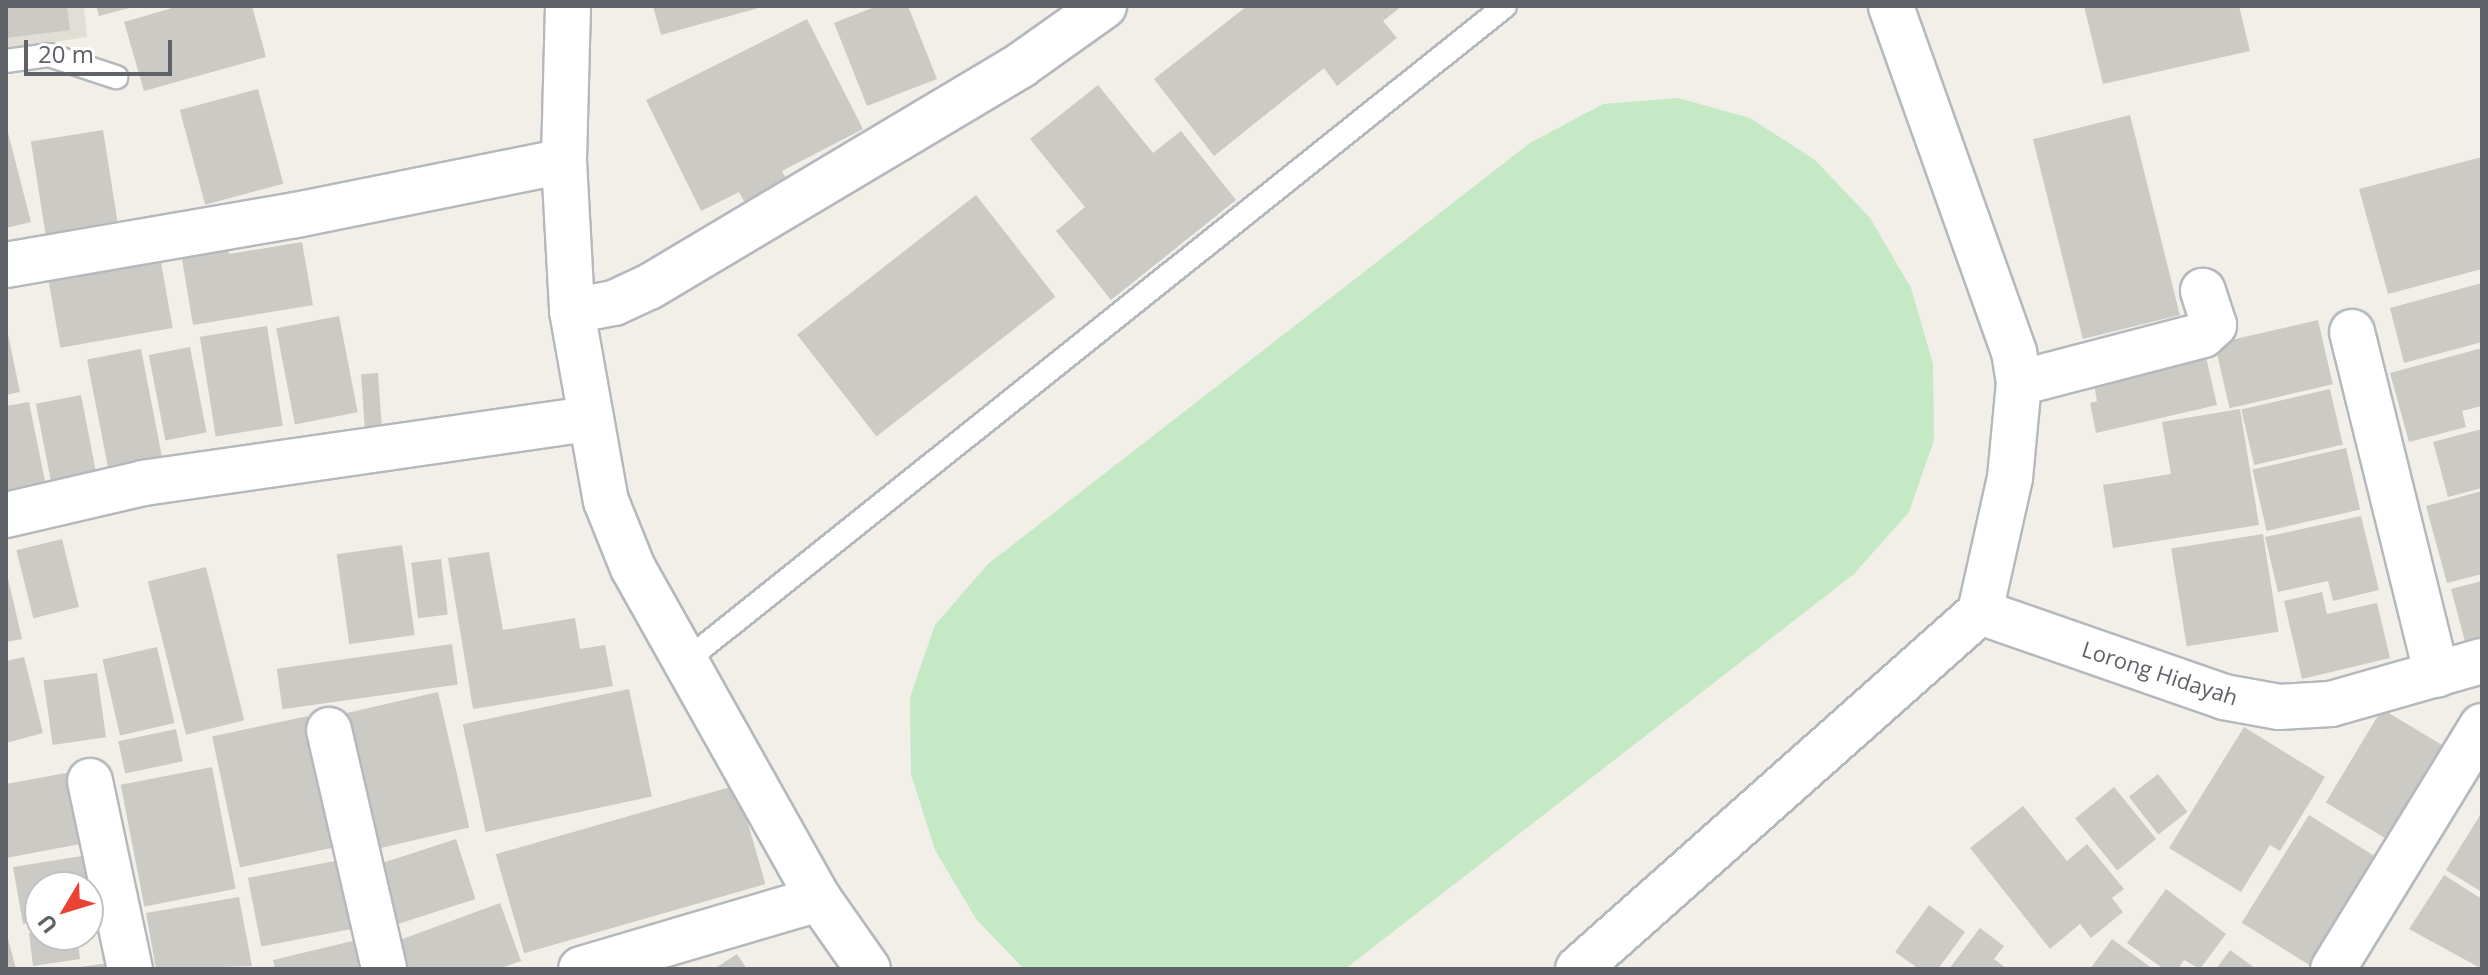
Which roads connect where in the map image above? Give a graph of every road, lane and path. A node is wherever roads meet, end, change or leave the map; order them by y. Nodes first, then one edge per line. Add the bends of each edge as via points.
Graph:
1 (568, 6) edge
2 (1104, 6) edge
3 (1505, 6) edge
4 (1891, 6) edge
5 (6, 61) edge
6 (116, 77) dead end
7 (564, 161) junction
8 (6, 265) edge
9 (2203, 291) dead end
10 (572, 311) junction
11 (2352, 332) dead end
12 (2019, 383) junction
13 (588, 419) junction
14 (6, 515) edge
15 (1980, 612) junction
16 (2482, 661) edge
17 (683, 663) junction
18 (2437, 675) junction
19 (2482, 726) edge
20 (329, 730) dead end
21 (90, 781) dead end
22 (819, 899) junction
23 (130, 969) edge
24 (384, 969) edge
25 (581, 969) edge
26 (868, 969) edge
27 (1578, 969) edge
28 (2333, 969) edge

1 - 7 street
2 - 10 street via 1021,65 649,287 614,303
3 - 17 lane
4 - 12 street via 2014,352
5 - 6 lane via 49,55
7 - 8 street
7 - 10 street
9 - 12 street via 2214,325 2203,335
10 - 13 street
11 - 18 street
12 - 15 street via 2010,478
13 - 14 street via 143,483
13 - 17 street via 612,514 633,568
15 - 18 street, Lorong Hidayah via 2224,697 2279,707 2331,704
15 - 27 street
16 - 18 street, Lorong Hidayah
17 - 22 street
19 - 28 street
20 - 24 street
21 - 23 street
22 - 25 street
22 - 26 street

